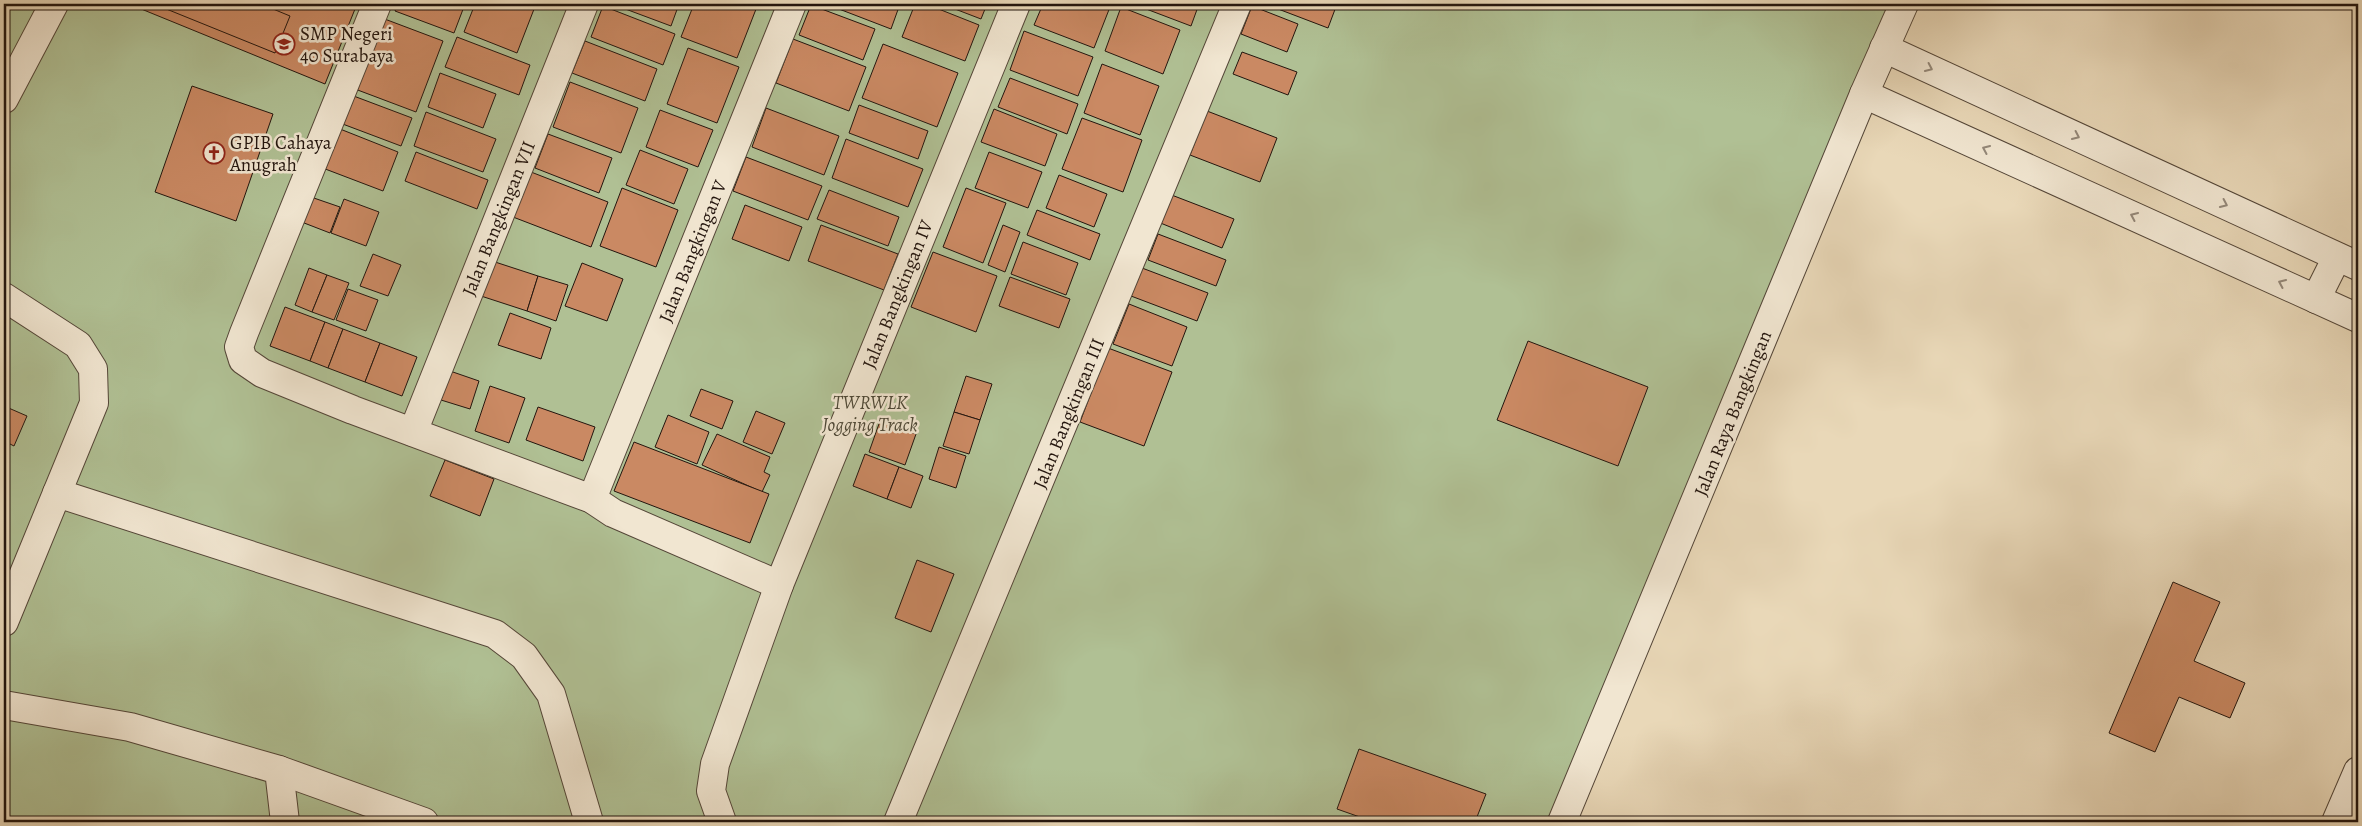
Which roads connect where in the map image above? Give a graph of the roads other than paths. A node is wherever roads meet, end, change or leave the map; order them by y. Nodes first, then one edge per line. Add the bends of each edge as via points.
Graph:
1 (54, 4) edge
2 (376, 4) edge
3 (584, 4) edge
4 (792, 4) edge
5 (1016, 4) edge
6 (1237, 4) edge
7 (1904, 4) edge
8 (1884, 48) junction
9 (1864, 94) junction
10 (4, 99) edge
11 (2348, 262) edge
12 (4, 297) edge
13 (2316, 299) junction
14 (2358, 318) edge
15 (413, 432) junction
16 (57, 493) junction
17 (592, 499) junction
18 (779, 584) junction
19 (4, 622) edge
20 (4, 704) edge
21 (279, 770) junction
22 (2358, 771) edge
23 (285, 822) edge
24 (424, 822) edge
25 (589, 822) edge
26 (722, 822) edge
27 (898, 822) edge
28 (1562, 822) edge
29 (2336, 822) edge

1 - 10 street
2 - 15 street via 239,347 243,360 262,373
3 - 15 street, Jalan Bangkingan VII
4 - 17 street, Jalan Bangkingan V
5 - 18 street, Jalan Bangkingan IV
6 - 27 street, Jalan Bangkingan III
7 - 8 street, Jalan Raya Bangkingan
8 - 9 street, Jalan Raya Bangkingan
8 -> 11 street
13 -> 9 street
9 - 28 street, Jalan Raya Bangkingan
11 - 13 street
12 - 16 street via 78,345 93,369 94,403
13 - 14 street
15 - 17 street
16 - 19 street
16 - 25 street via 495,634 524,656 551,694
17 - 18 street via 614,513
18 - 26 street, Jalan Bangkingan IV via 715,764 711,791
20 - 21 street via 130,727
21 - 23 street
21 - 24 street
22 - 29 street

